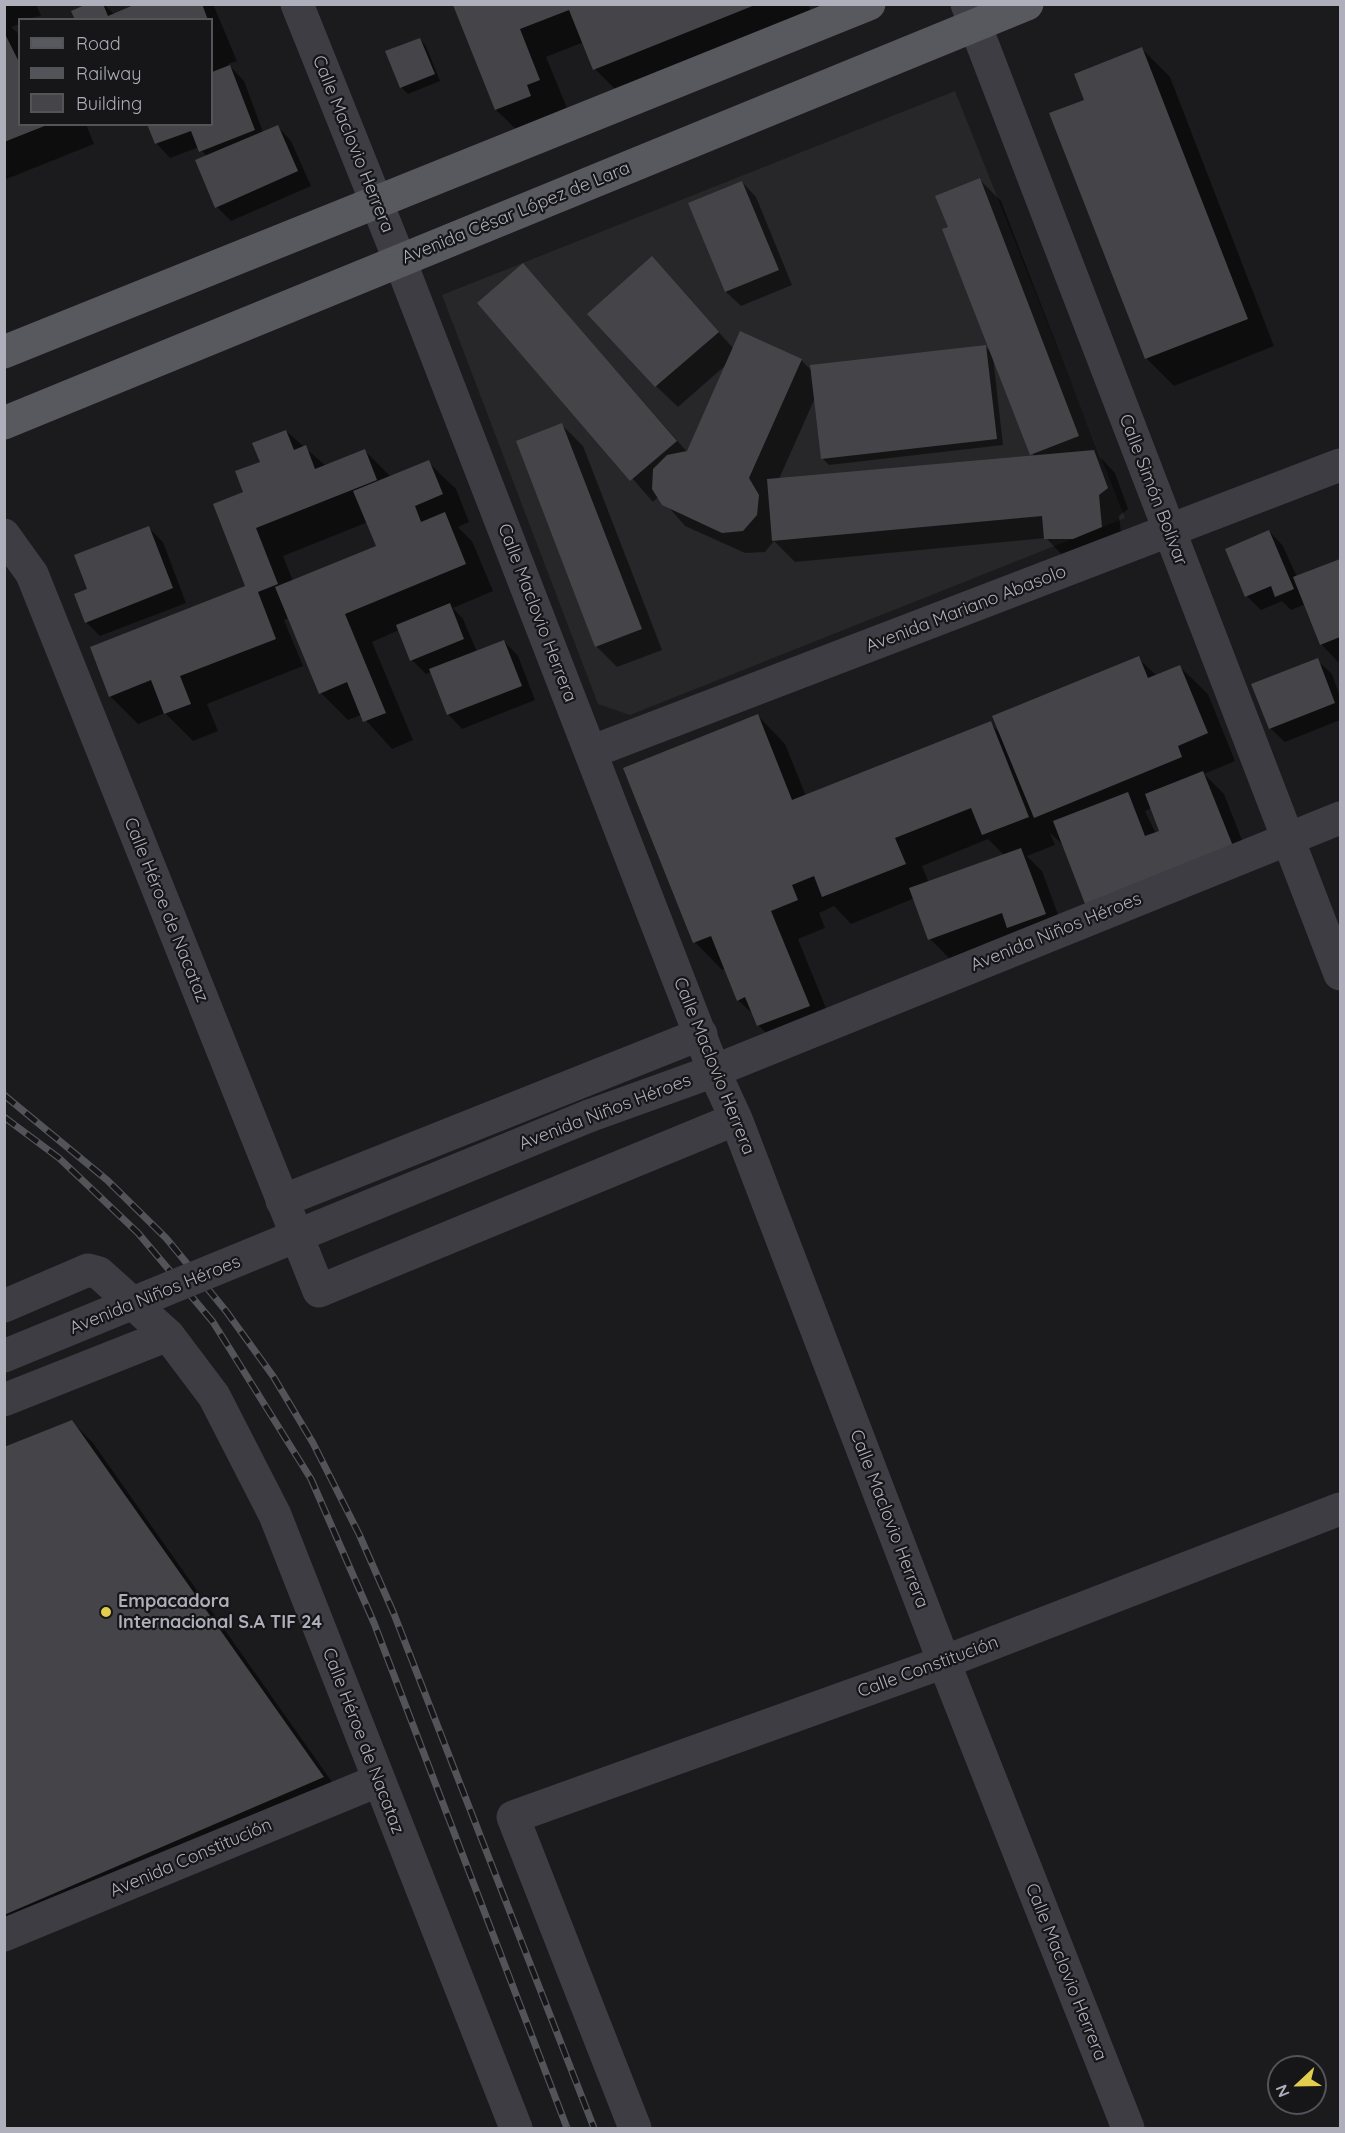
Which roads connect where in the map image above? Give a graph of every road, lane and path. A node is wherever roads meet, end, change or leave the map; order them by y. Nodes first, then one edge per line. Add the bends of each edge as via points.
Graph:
1 (297, 4) edge
2 (869, 4) edge
3 (1027, 4) edge
4 (971, 15) edge
5 (374, 203) junction
6 (400, 261) junction
7 (4, 352) edge
8 (4, 423) edge
9 (1341, 465) edge
10 (1169, 532) junction
11 (4, 535) edge
12 (591, 752) junction
13 (1341, 818) edge
14 (1288, 839) junction
15 (1341, 974) edge
16 (701, 1034) junction
17 (714, 1071) junction
18 (736, 1119) junction
19 (282, 1201) junction
20 (4, 1306) edge
21 (168, 1335) junction
22 (4, 1356) edge
23 (4, 1400) edge
24 (1341, 1509) edge
25 (944, 1662) junction
26 (377, 1781) junction
27 (4, 1935) edge
28 (516, 2128) edge
29 (635, 2128) edge
30 (1128, 2128) edge

1 - 5 street, Calle Maclovio Herrera
2 - 5 main road
3 - 4 main road, Avenida César López de Lara
4 - 6 main road, Avenida César López de Lara
4 - 10 street, Calle Simón Bolívar
5 - 6 street, Calle Maclovio Herrera
5 - 7 main road
6 - 8 main road, Avenida César López de Lara
6 - 12 street, Calle Maclovio Herrera
9 - 10 street, Avenida Mariano Abasolo
10 - 12 street, Avenida Mariano Abasolo
10 - 14 street, Calle Simón Bolívar
11 - 19 street, Calle Héroe de Nacataz via 32,574
12 - 16 street, Calle Maclovio Herrera
13 - 14 street, Avenida Niños Héroes
14 - 15 street, Calle Simón Bolívar
14 - 17 street, Avenida Niños Héroes
16 - 17 street, Calle Maclovio Herrera
16 - 19 street
17 - 18 street, Calle Maclovio Herrera
17 - 22 street, Avenida Niños Héroes, bridge via 589,1116
18 - 19 street, Calle Héroe de Nacataz via 320,1291
18 - 25 street, Calle Maclovio Herrera
20 - 21 street, Calle Héroe de Nacataz via 88,1270 99,1273
21 - 23 street
21 - 26 street, Calle Héroe de Nacataz via 214,1396 275,1515
24 - 25 street, Calle Constitución
25 - 29 street, Calle Constitución via 513,1816
25 - 30 street, Calle Maclovio Herrera
26 - 27 street, Avenida Constitución
26 - 28 street, Calle Héroe de Nacataz

